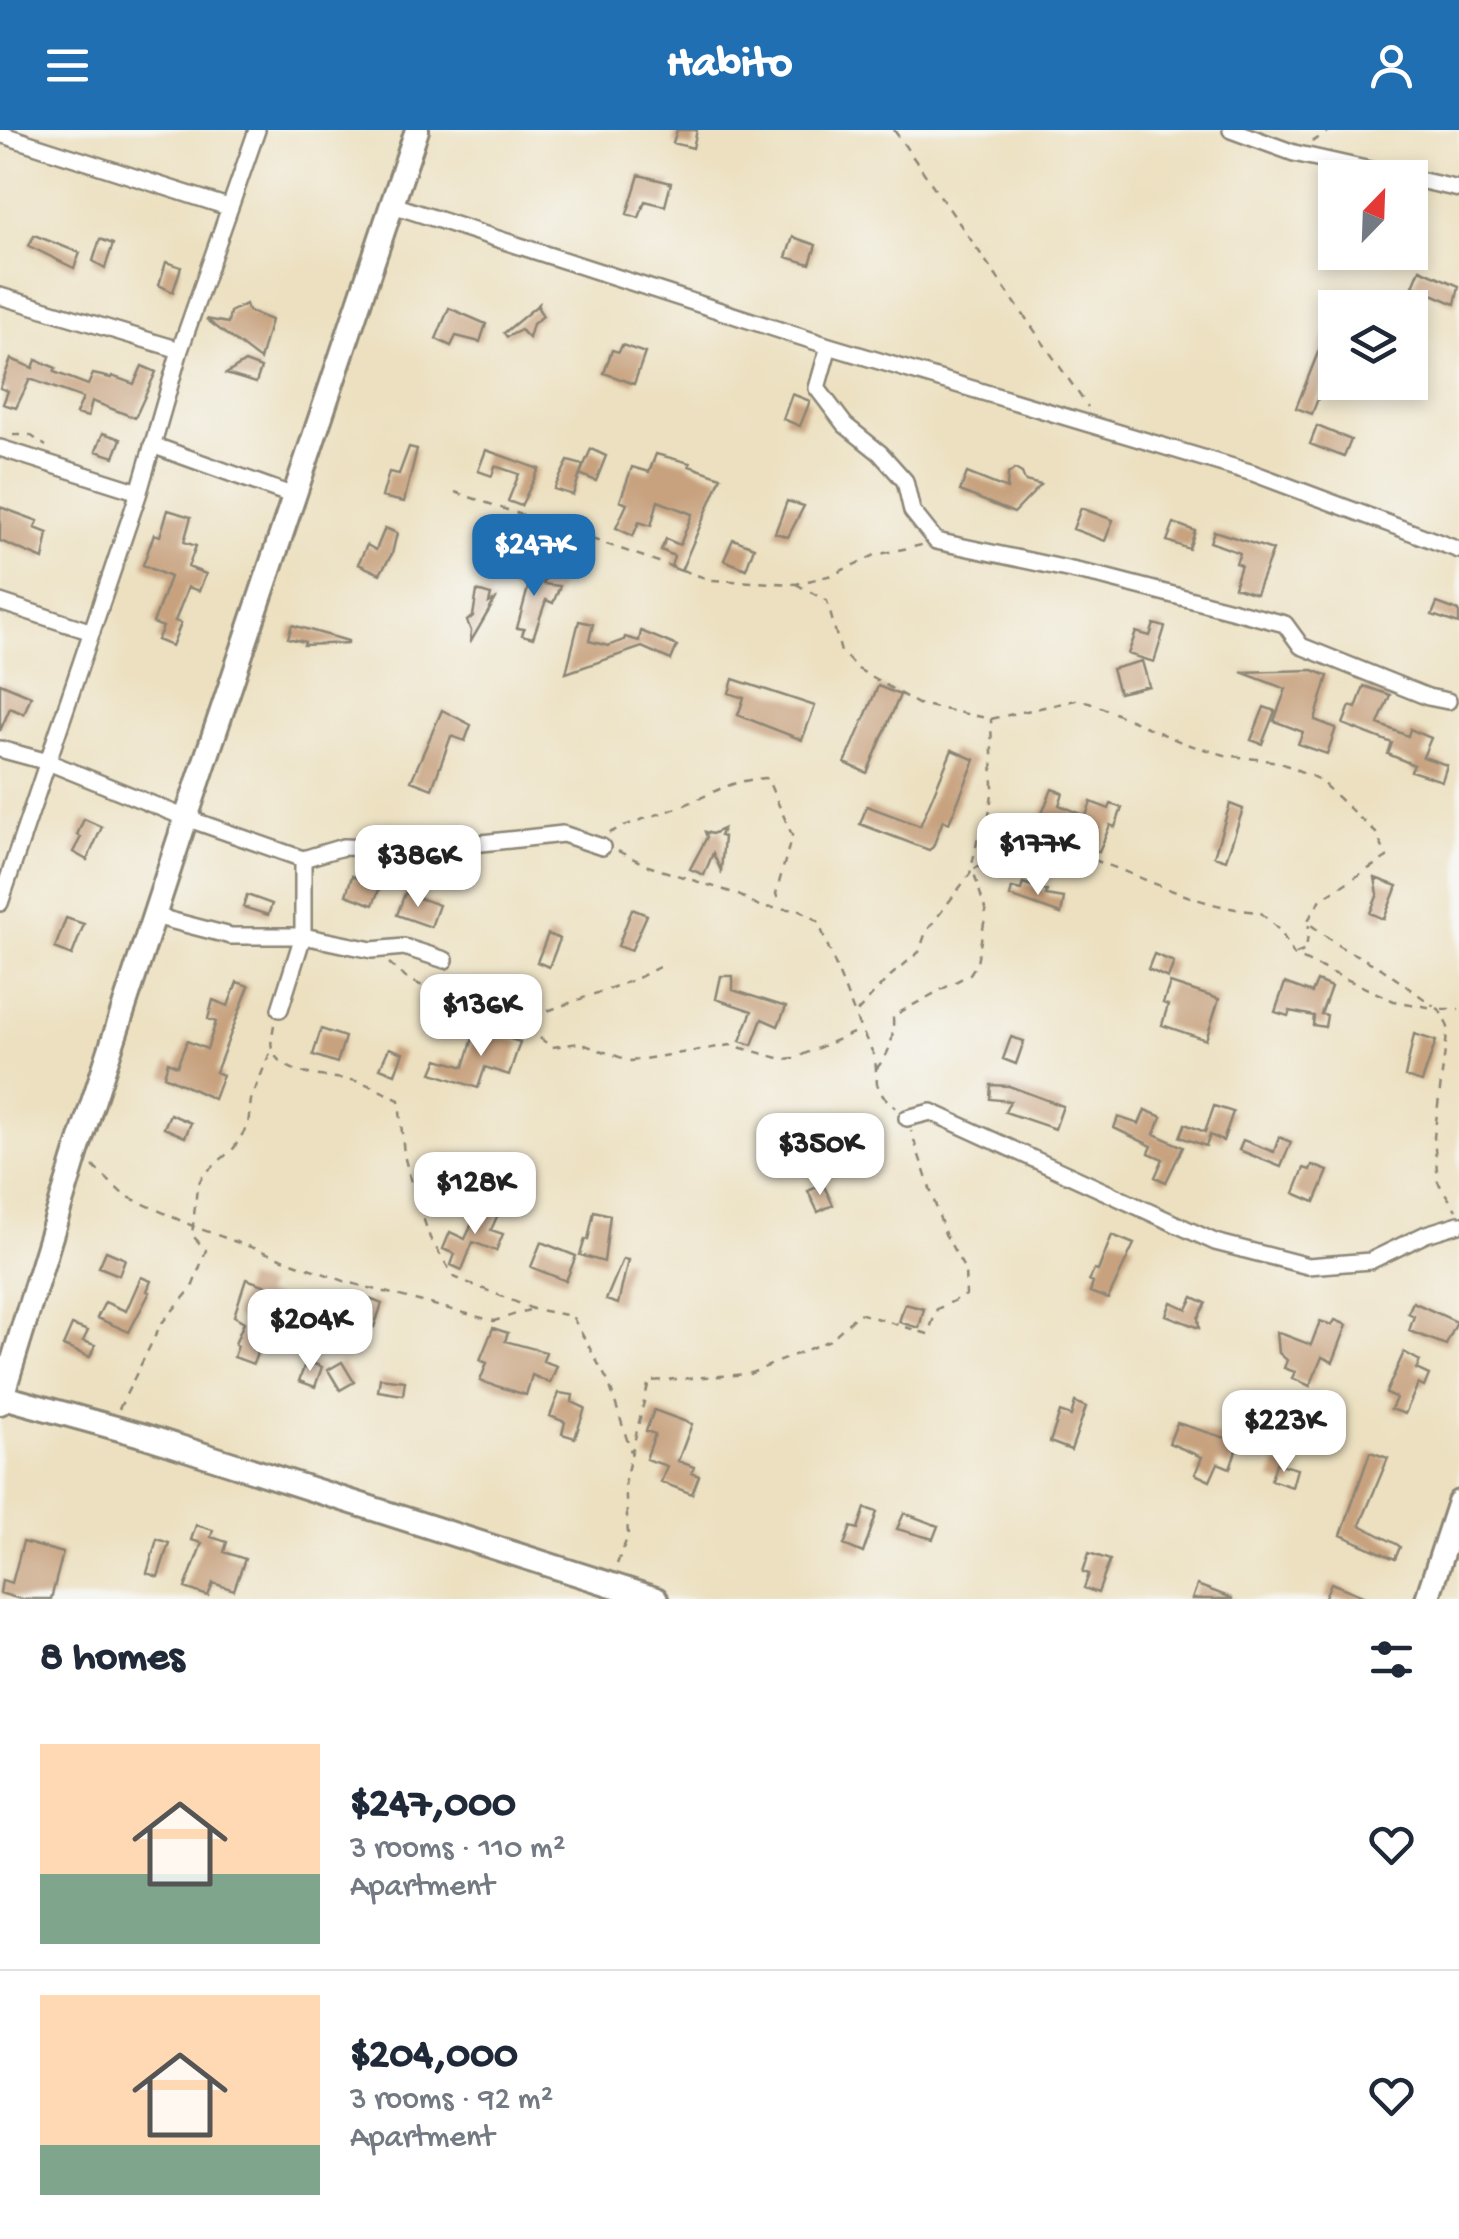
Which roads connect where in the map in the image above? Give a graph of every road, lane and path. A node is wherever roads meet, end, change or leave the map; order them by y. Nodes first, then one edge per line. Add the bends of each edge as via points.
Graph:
1 (257, 130) edge
2 (417, 130) edge
3 (894, 130) edge
4 (1231, 130) edge
5 (0, 134) edge
6 (1326, 160) edge
7 (1428, 182) edge
8 (1459, 189) edge
9 (393, 206) junction
10 (228, 207) junction
11 (0, 296) edge
12 (829, 346) junction
13 (180, 350) junction
14 (1103, 429) junction
15 (152, 445) junction
16 (0, 448) edge
17 (140, 492) junction
18 (454, 492) dead end
19 (294, 496) junction
20 (936, 541) junction
21 (1459, 550) edge
22 (796, 584) junction
23 (0, 602) edge
24 (92, 632) junction
25 (1448, 701) dead end
26 (991, 719) junction
27 (0, 749) edge
28 (48, 762) junction
29 (186, 818) junction
30 (596, 845) junction
31 (303, 859) junction
32 (0, 903) edge
33 (780, 907) junction
34 (154, 916) junction
35 (1310, 925) junction
36 (303, 936) junction
37 (372, 950) junction
38 (1294, 955) junction
39 (444, 960) dead end
40 (660, 967) dead end
41 (1438, 1009) junction
42 (1459, 1009) edge
43 (280, 1010) joint
44 (856, 1013) junction
45 (514, 1022) junction
46 (861, 1030) junction
47 (272, 1049) junction
48 (875, 1070) junction
49 (907, 1118) junction
50 (77, 1151) junction
51 (1459, 1214) edge
52 (1459, 1224) edge
53 (195, 1227) junction
54 (533, 1309) junction
55 (2, 1399) edge
56 (111, 1426) junction
57 (631, 1453) junction
58 (1459, 1502) edge
59 (610, 1584) junction
60 (648, 1598) edge
61 (1427, 1599) edge

1 - 10 street
2 - 9 street
3 - 14 path
4 - 6 street
5 - 10 street
7 - 8 street
9 - 12 street
9 - 19 street
10 - 13 street
11 - 13 street
12 - 14 street
12 - 20 street via 817,388 845,425 905,481 912,510
13 - 15 street
14 - 21 street via 1252,473
15 - 17 street
15 - 19 street
16 - 17 street
17 - 24 street
18 - 22 path via 711,580
19 - 29 street
20 - 22 path
20 - 25 street via 1284,624 1301,646
22 - 26 path via 826,600 842,652 858,669 918,704
23 - 24 street
24 - 28 street
26 - 35 path via 1089,702 1186,744 1279,762 1318,779 1376,833 1386,857 1321,899
26 - 44 path via 994,786 970,874 926,932 920,952
27 - 28 street
28 - 29 street
28 - 32 street
29 - 31 street
29 - 34 street
30 - 31 street via 563,834 419,850 343,847
30 - 33 path via 760,907
30 - 33 path via 631,822 738,780 767,778 792,835 776,894
31 - 36 street
33 - 44 path via 818,921
34 - 36 street via 231,936
34 - 50 street
35 - 38 path via 1306,950
35 - 41 path
36 - 37 street
36 - 43 street
37 - 39 street via 404,947
37 - 45 path via 449,1000
38 - 41 path via 1394,1001
38 - 48 path via 1260,912 1228,910 1042,843 1003,850 973,870 986,912 970,974 893,1016 894,1038
40 - 45 path
41 - 42 path
41 - 51 path via 1448,1026 1434,1137 1438,1182
43 - 47 path
44 - 46 path
45 - 46 path via 534,1028 552,1047 579,1043 630,1061 731,1045 782,1060
46 - 48 path
47 - 53 path via 248,1124 197,1188
47 - 54 path via 290,1068 356,1081 399,1100 406,1169 436,1250 454,1277
48 - 49 path via 883,1096
49 - 52 street via 931,1112 1215,1242 1308,1266 1370,1261
49 - 57 path via 945,1234 965,1270 966,1295 937,1309 928,1334 859,1313 830,1340 749,1374 648,1381
50 - 53 path via 124,1195
50 - 55 street
53 - 54 path via 347,1282 494,1322
53 - 56 path via 192,1235 206,1250 192,1288 161,1324
54 - 57 path via 572,1316 609,1383
55 - 56 street
56 - 59 street
57 - 59 path via 625,1480 628,1536
58 - 61 street
59 - 60 street

